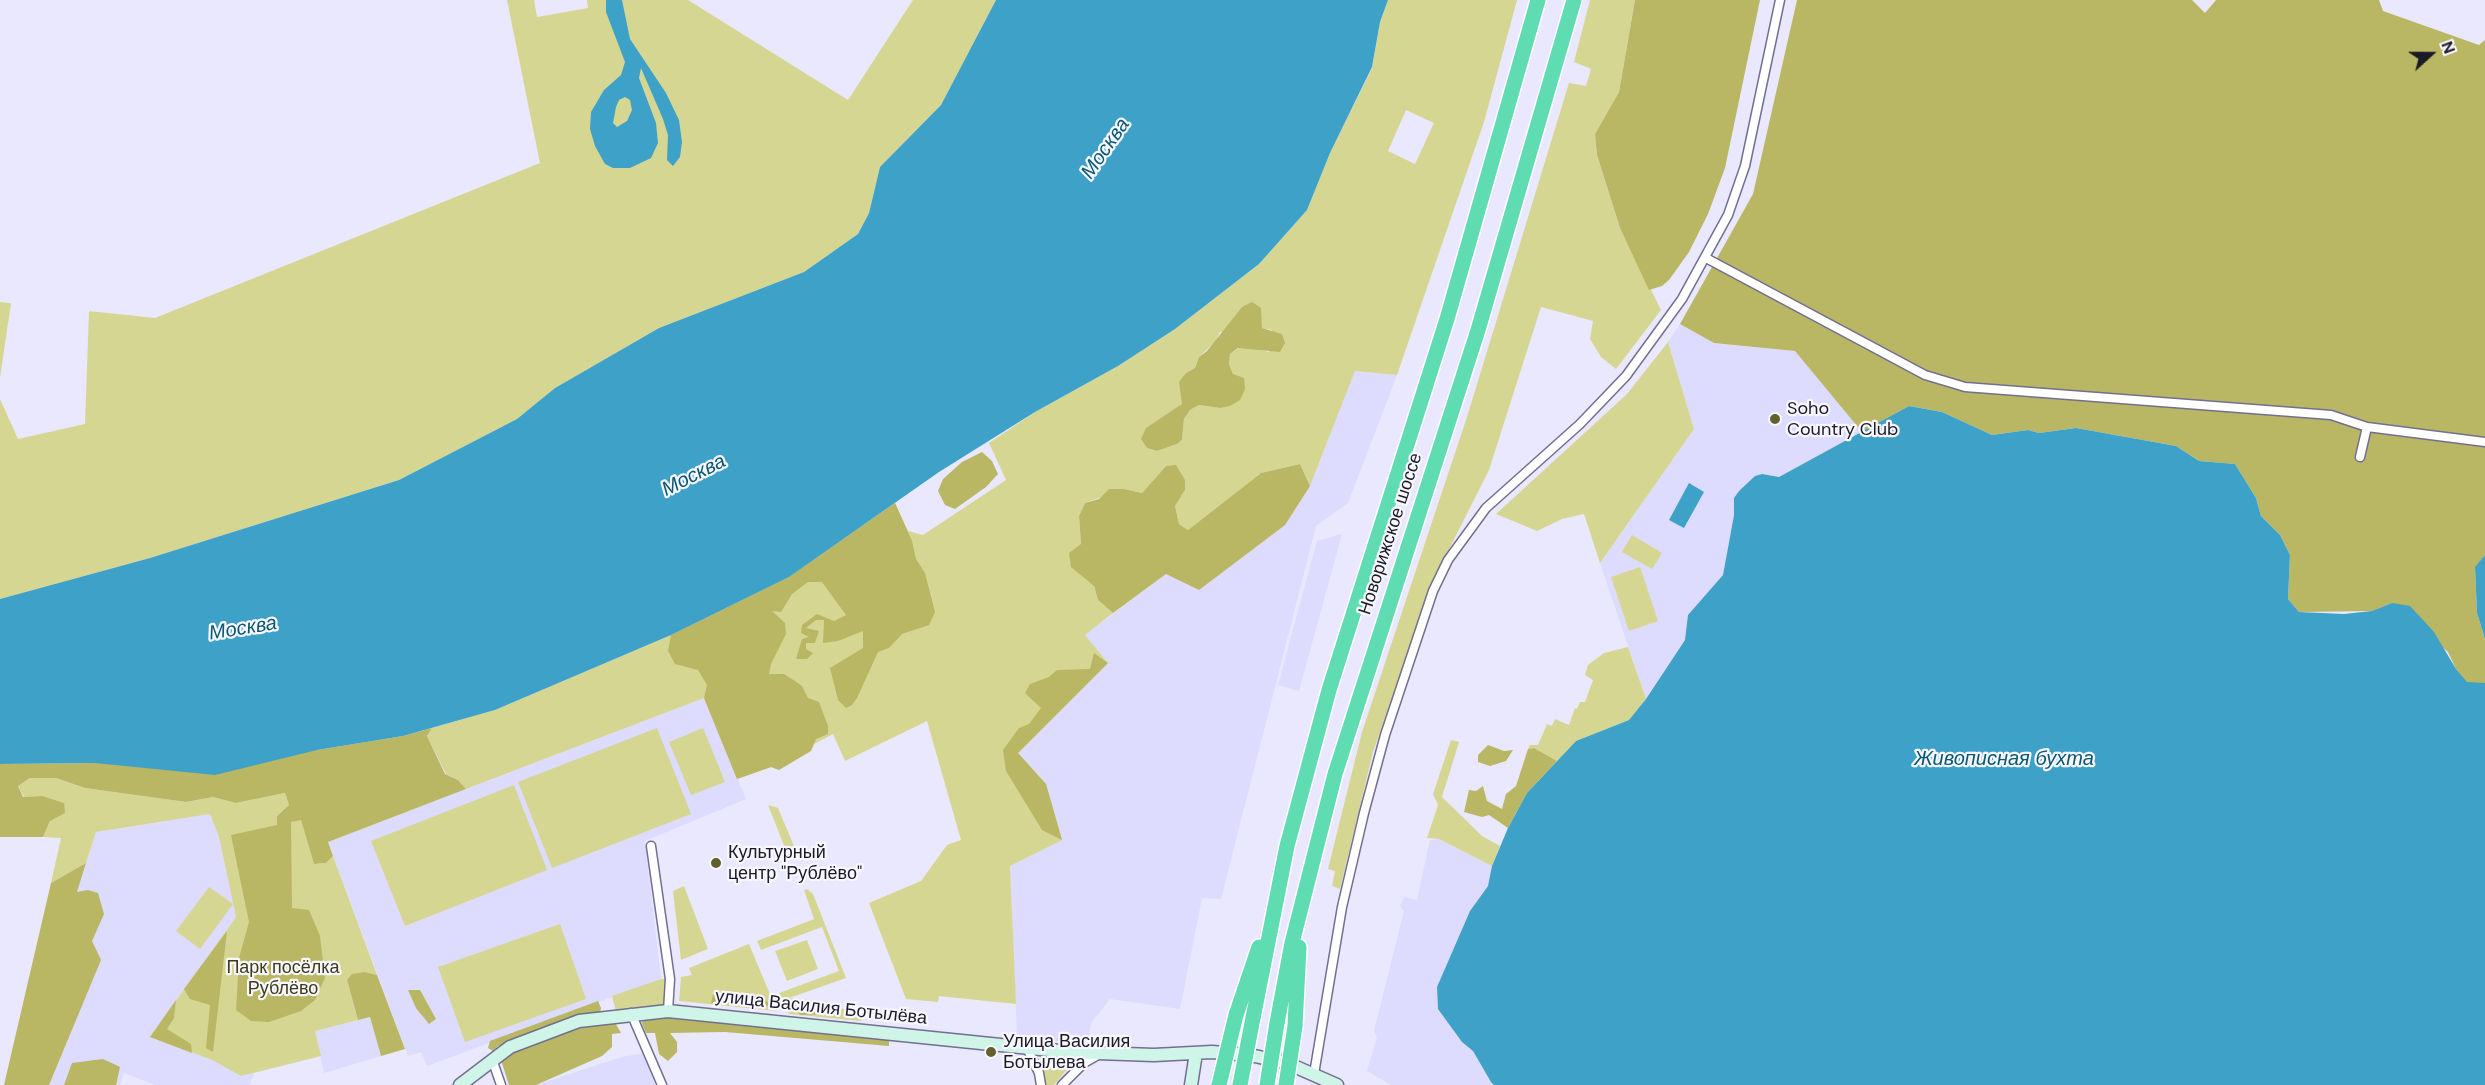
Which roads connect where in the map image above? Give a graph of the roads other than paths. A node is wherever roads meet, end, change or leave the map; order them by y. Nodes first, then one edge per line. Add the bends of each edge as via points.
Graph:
1 (1538, 0) edge
2 (1574, 0) edge
3 (1780, 0) edge
4 (1706, 258) junction
5 (2367, 427) junction
6 (2485, 442) edge
7 (2360, 457) dead end
8 (651, 846) dead end
9 (1276, 898) junction
10 (1302, 902) junction
11 (668, 1011) junction
12 (631, 1013) junction
13 (1027, 1048) junction
14 (1069, 1052) junction
15 (1196, 1053) junction
16 (1102, 1054) junction
17 (492, 1059) junction
18 (1071, 1075) junction
19 (1314, 1080) edge
20 (460, 1085) edge
21 (501, 1085) edge
22 (662, 1085) edge
23 (1041, 1085) edge
24 (1062, 1085) edge
25 (1191, 1085) edge
26 (1219, 1085) edge
27 (1240, 1085) edge
28 (1267, 1085) edge
29 (1286, 1085) edge
30 (1337, 1085) edge

1 - 9 highway, Новорижское шоссе via 1447,319 1329,690
2 - 10 highway, Новорижское шоссе via 1478,330 1353,714
3 - 4 street via 1744,166 1728,215
4 - 5 street via 1925,375 1965,387 2331,415
4 - 19 street via 1657,337 1626,376 1580,424 1486,508 1443,570 1421,623 1364,813 1342,907
5 - 6 street
5 - 7 street
8 - 11 street via 670,979
9 - 26 highway, bridge via 1236,1015
9 - 27 highway, Новорижское шоссе, bridge
10 - 28 highway, Новорижское шоссе, bridge
10 - 29 highway, bridge via 1295,1026
11 - 12 street, улица Василия Ботылёва
11 - 13 street, улица Василия Ботылёва
12 - 17 street, улица Василия Ботылёва via 579,1021 510,1047
12 - 22 street
13 - 14 street, улица Василия Ботылёва
13 - 23 street
14 - 16 street, улица Василия Ботылёва
14 - 18 street via 1074,1064
15 - 16 street, улица Василия Ботылёва
15 - 19 street, улица Василия Ботылёва via 1250,1055 1287,1064
15 - 25 street
16 - 18 street via 1089,1058
17 - 20 street, улица Василия Ботылёва
17 - 21 street
18 - 24 street
19 - 30 street, улица Василия Ботылёва

